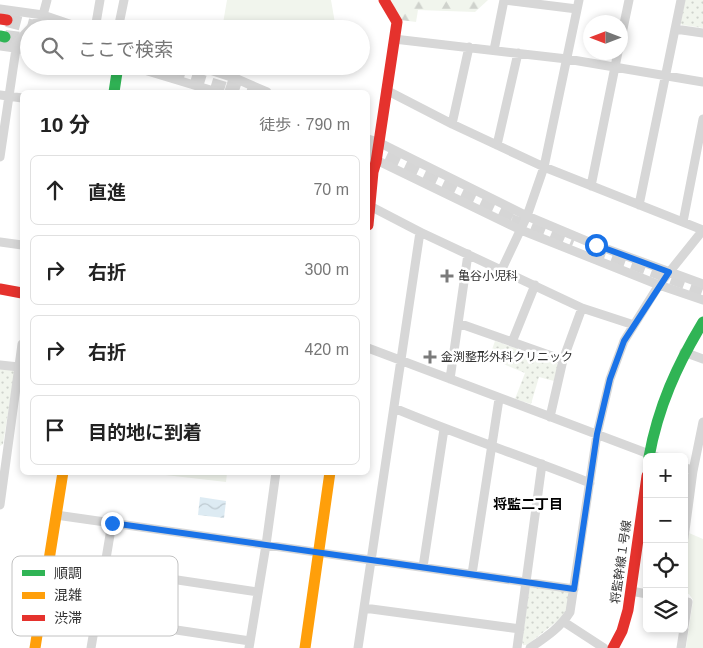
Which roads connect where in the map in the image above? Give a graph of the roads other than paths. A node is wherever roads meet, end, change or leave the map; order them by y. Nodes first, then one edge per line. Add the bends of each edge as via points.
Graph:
1 (46, 0) edge
2 (100, 0) edge
3 (124, 0) edge
4 (384, 0) edge
5 (504, 0) edge
6 (629, 0) edge
7 (681, 0) edge
8 (538, 2) edge
9 (578, 4) edge
10 (0, 9) edge
11 (43, 15) junction
12 (626, 15) edge
13 (38, 20) edge
14 (58, 20) edge
15 (97, 20) edge
16 (120, 20) edge
17 (675, 29) junction
18 (3, 31) edge
19 (703, 33) edge
20 (20, 39) edge
21 (394, 40) junction
22 (468, 47) junction
23 (16, 48) junction
24 (20, 49) edge
25 (494, 50) junction
26 (518, 53) junction
27 (567, 59) junction
28 (617, 60) edge
29 (616, 67) junction
30 (117, 75) edge
31 (161, 75) edge
32 (219, 75) edge
33 (665, 76) junction
34 (703, 82) edge
35 (252, 89) edge
36 (114, 90) edge
37 (210, 90) edge
38 (386, 90) junction
39 (5, 95) edge
40 (20, 98) edge
41 (703, 118) edge
42 (452, 124) junction
43 (373, 140) edge
44 (497, 145) junction
45 (0, 158) edge
46 (372, 159) edge
47 (544, 167) junction
48 (591, 186) junction
49 (370, 198) edge
50 (639, 205) junction
51 (370, 207) edge
52 (527, 216) junction
53 (683, 222) junction
54 (521, 230) junction
55 (703, 230) edge
56 (420, 232) junction
57 (0, 242) edge
58 (20, 245) edge
59 (468, 254) junction
60 (502, 269) junction
61 (669, 272) junction
62 (703, 284) edge
63 (659, 285) junction
64 (535, 286) junction
65 (0, 289) edge
66 (20, 292) edge
67 (703, 300) edge
68 (582, 308) junction
69 (458, 322) junction
70 (703, 322) edge
71 (634, 325) junction
72 (512, 342) junction
73 (370, 349) edge
74 (684, 352) junction
75 (400, 359) junction
76 (703, 359) edge
77 (20, 360) edge
78 (563, 360) junction
79 (0, 365) edge
80 (19, 368) junction
81 (450, 379) junction
82 (499, 399) junction
83 (394, 408) junction
84 (550, 417) junction
85 (703, 422) edge
86 (444, 429) junction
87 (597, 434) junction
88 (491, 445) junction
89 (644, 453) edge
90 (652, 453) edge
91 (4, 456) edge
92 (542, 464) junction
93 (689, 469) edge
94 (63, 475) edge
95 (276, 475) edge
96 (330, 475) edge
97 (590, 483) junction
98 (644, 498) edge
99 (687, 498) edge
100 (0, 505) edge
101 (56, 515) junction
102 (112, 523) junction
103 (266, 545) junction
104 (319, 553) junction
105 (50, 556) edge
106 (106, 556) edge
107 (370, 560) junction
108 (422, 567) junction
109 (472, 574) junction
110 (178, 581) edge
111 (526, 582) junction
112 (574, 589) junction
113 (632, 591) junction
114 (258, 592) junction
115 (643, 593) edge
116 (364, 608) junction
117 (564, 622) junction
118 (520, 629) junction
119 (178, 632) edge
120 (683, 633) edge
121 (249, 645) edge
122 (618, 646) edge
123 (305, 648) edge
124 (358, 648) edge
125 (518, 648) edge
126 (530, 648) edge
127 (604, 648) edge
128 (681, 648) edge

1 - 11 street
2 - 15 street
3 - 16 street
4 - 21 street via 397,22
5 - 8 street
5 - 25 street
6 - 12 street
7 - 17 street
8 - 9 street
9 - 27 street
10 - 11 street
11 - 13 street
11 - 14 street
17 - 19 street
17 - 33 street
18 - 23 street
20 - 23 street
21 - 22 street
21 - 38 street
22 - 25 street
22 - 42 street
23 - 24 street
23 - 39 street
25 - 26 street
26 - 27 street
26 - 44 street
27 - 29 street
27 - 47 street
28 - 29 street
29 - 33 street
29 - 48 street
30 - 36 street
31 - 37 street
32 - 35 street
33 - 34 street
33 - 50 street
38 - 42 street
38 - 43 street
39 - 40 street
39 - 45 street
41 - 53 street
42 - 44 street
43 - 46 street
43 - 52 street
44 - 47 street
46 - 49 street
46 - 54 street
47 - 48 street
47 - 52 street
48 - 50 street
50 - 53 street
51 - 56 street
52 - 54 street
52 - 61 street
53 - 55 street
54 - 60 street
54 - 63 street
55 - 61 street
56 - 59 street
56 - 75 street
57 - 58 street
59 - 60 street
59 - 69 street
60 - 64 street
61 - 62 street
61 - 63 street
63 - 67 street
63 - 71 street
64 - 68 street
64 - 72 street
65 - 66 street
68 - 71 street
68 - 78 street
69 - 72 street
69 - 81 street
70 - 74 street
71 - 87 street via 624,341 610,379
72 - 78 street
73 - 75 street
74 - 76 street
74 - 90 street via 656,420
75 - 81 street
75 - 83 street
77 - 80 street
78 - 84 street
79 - 80 street
80 - 91 street
81 - 82 street
82 - 84 street
82 - 88 street
83 - 86 street
83 - 107 street
84 - 87 street
85 - 93 street
86 - 88 street
86 - 108 street
87 - 89 street
87 - 97 street
88 - 92 street
88 - 109 street
91 - 100 street
92 - 97 street
92 - 111 street
93 - 99 street
94 - 101 street
95 - 103 street
96 - 104 street
97 - 112 street
98 - 113 street, 将監幹線１号線
101 - 102 street
101 - 105 street
102 - 103 street
102 - 106 street
103 - 104 street
103 - 114 street
104 - 107 street
104 - 123 street
107 - 108 street
107 - 116 street
108 - 109 street
109 - 111 street
110 - 114 street
111 - 112 street
111 - 118 street
112 - 117 street via 570,612
113 - 115 street
113 - 122 street, 将監幹線１号線
114 - 121 street
116 - 118 street
116 - 124 street
117 - 126 street
117 - 127 street
118 - 125 street
119 - 121 street
120 - 128 street

